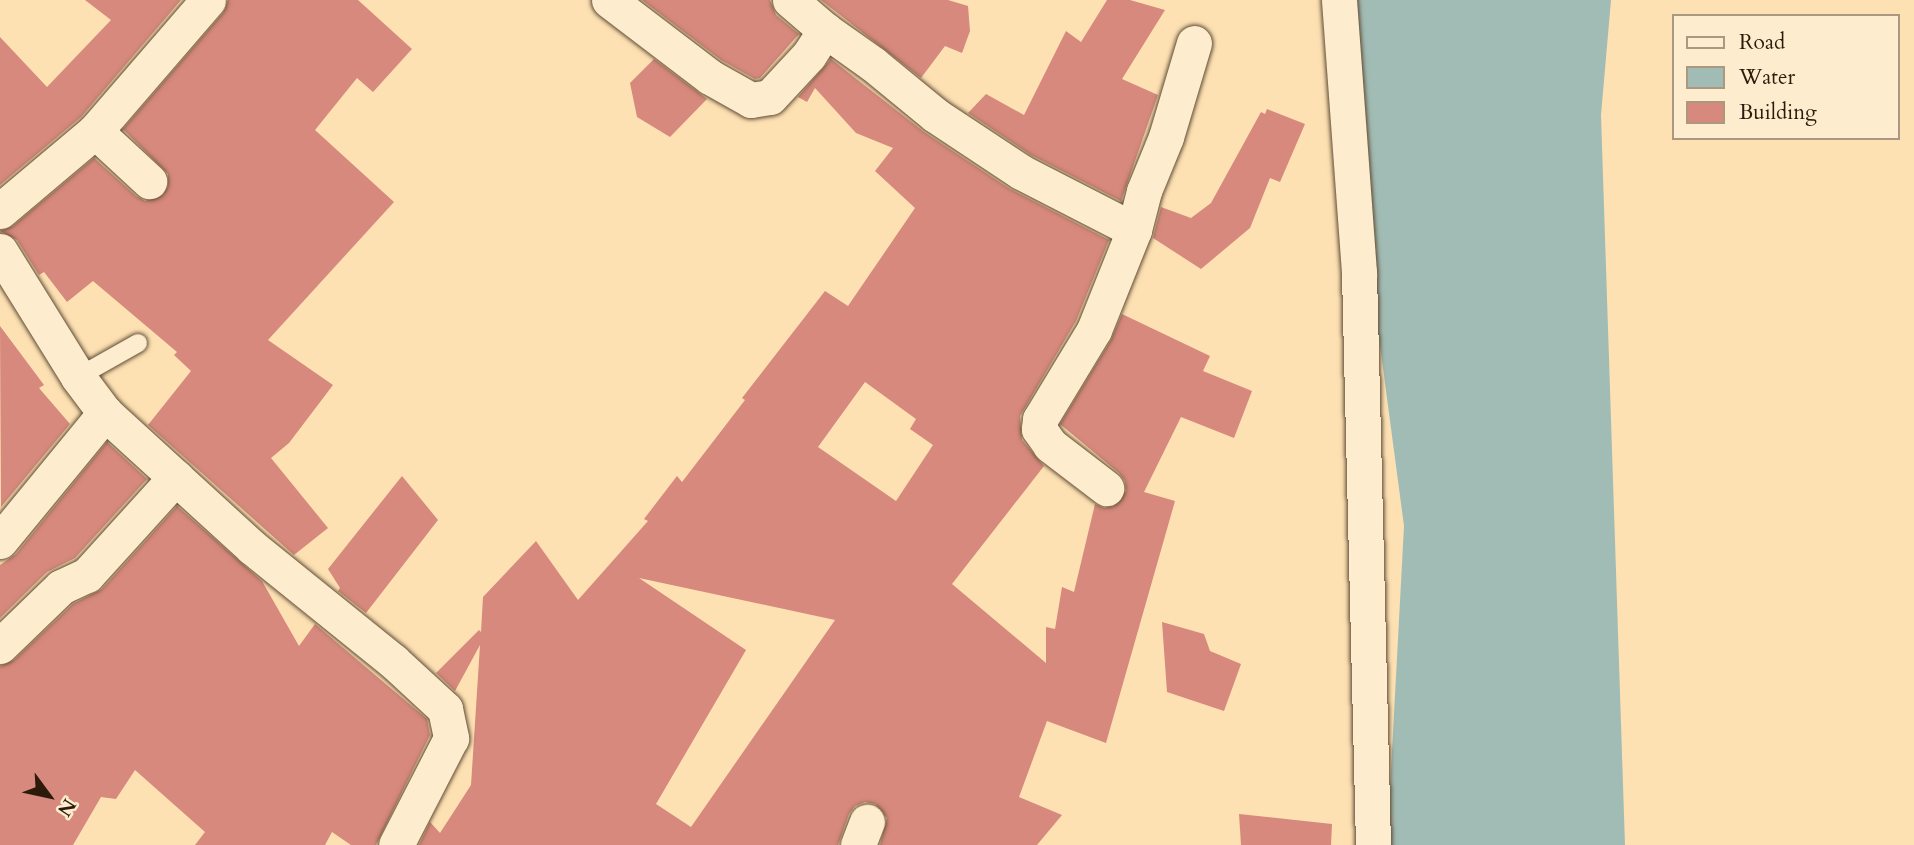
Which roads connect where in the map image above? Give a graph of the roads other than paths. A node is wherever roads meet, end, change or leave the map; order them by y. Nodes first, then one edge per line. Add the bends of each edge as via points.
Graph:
1 (208, 0) edge
2 (609, 0) edge
3 (790, 0) edge
4 (1339, 0) edge
5 (825, 30) junction
6 (1194, 43) dead end
7 (94, 131) junction
8 (149, 181) dead end
9 (0, 211) edge
10 (1134, 230) junction
11 (0, 251) edge
12 (138, 343) dead end
13 (78, 377) junction
14 (105, 413) junction
15 (176, 477) junction
16 (1106, 488) dead end
17 (0, 541) edge
18 (0, 646) edge
19 (396, 845) edge
20 (1373, 845) edge

1 - 7 street
2 - 5 street via 710,77 751,100 770,97
3 - 5 street
4 - 20 street via 1359,273
5 - 10 street via 935,115 1021,172
6 - 10 street
7 - 8 street
7 - 9 street
10 - 16 street via 1094,330 1040,419 1039,429 1050,446
11 - 13 street
12 - 13 lane
13 - 14 street
14 - 15 street
14 - 17 street
15 - 18 street via 87,575 61,587
15 - 19 street via 445,709 451,738

